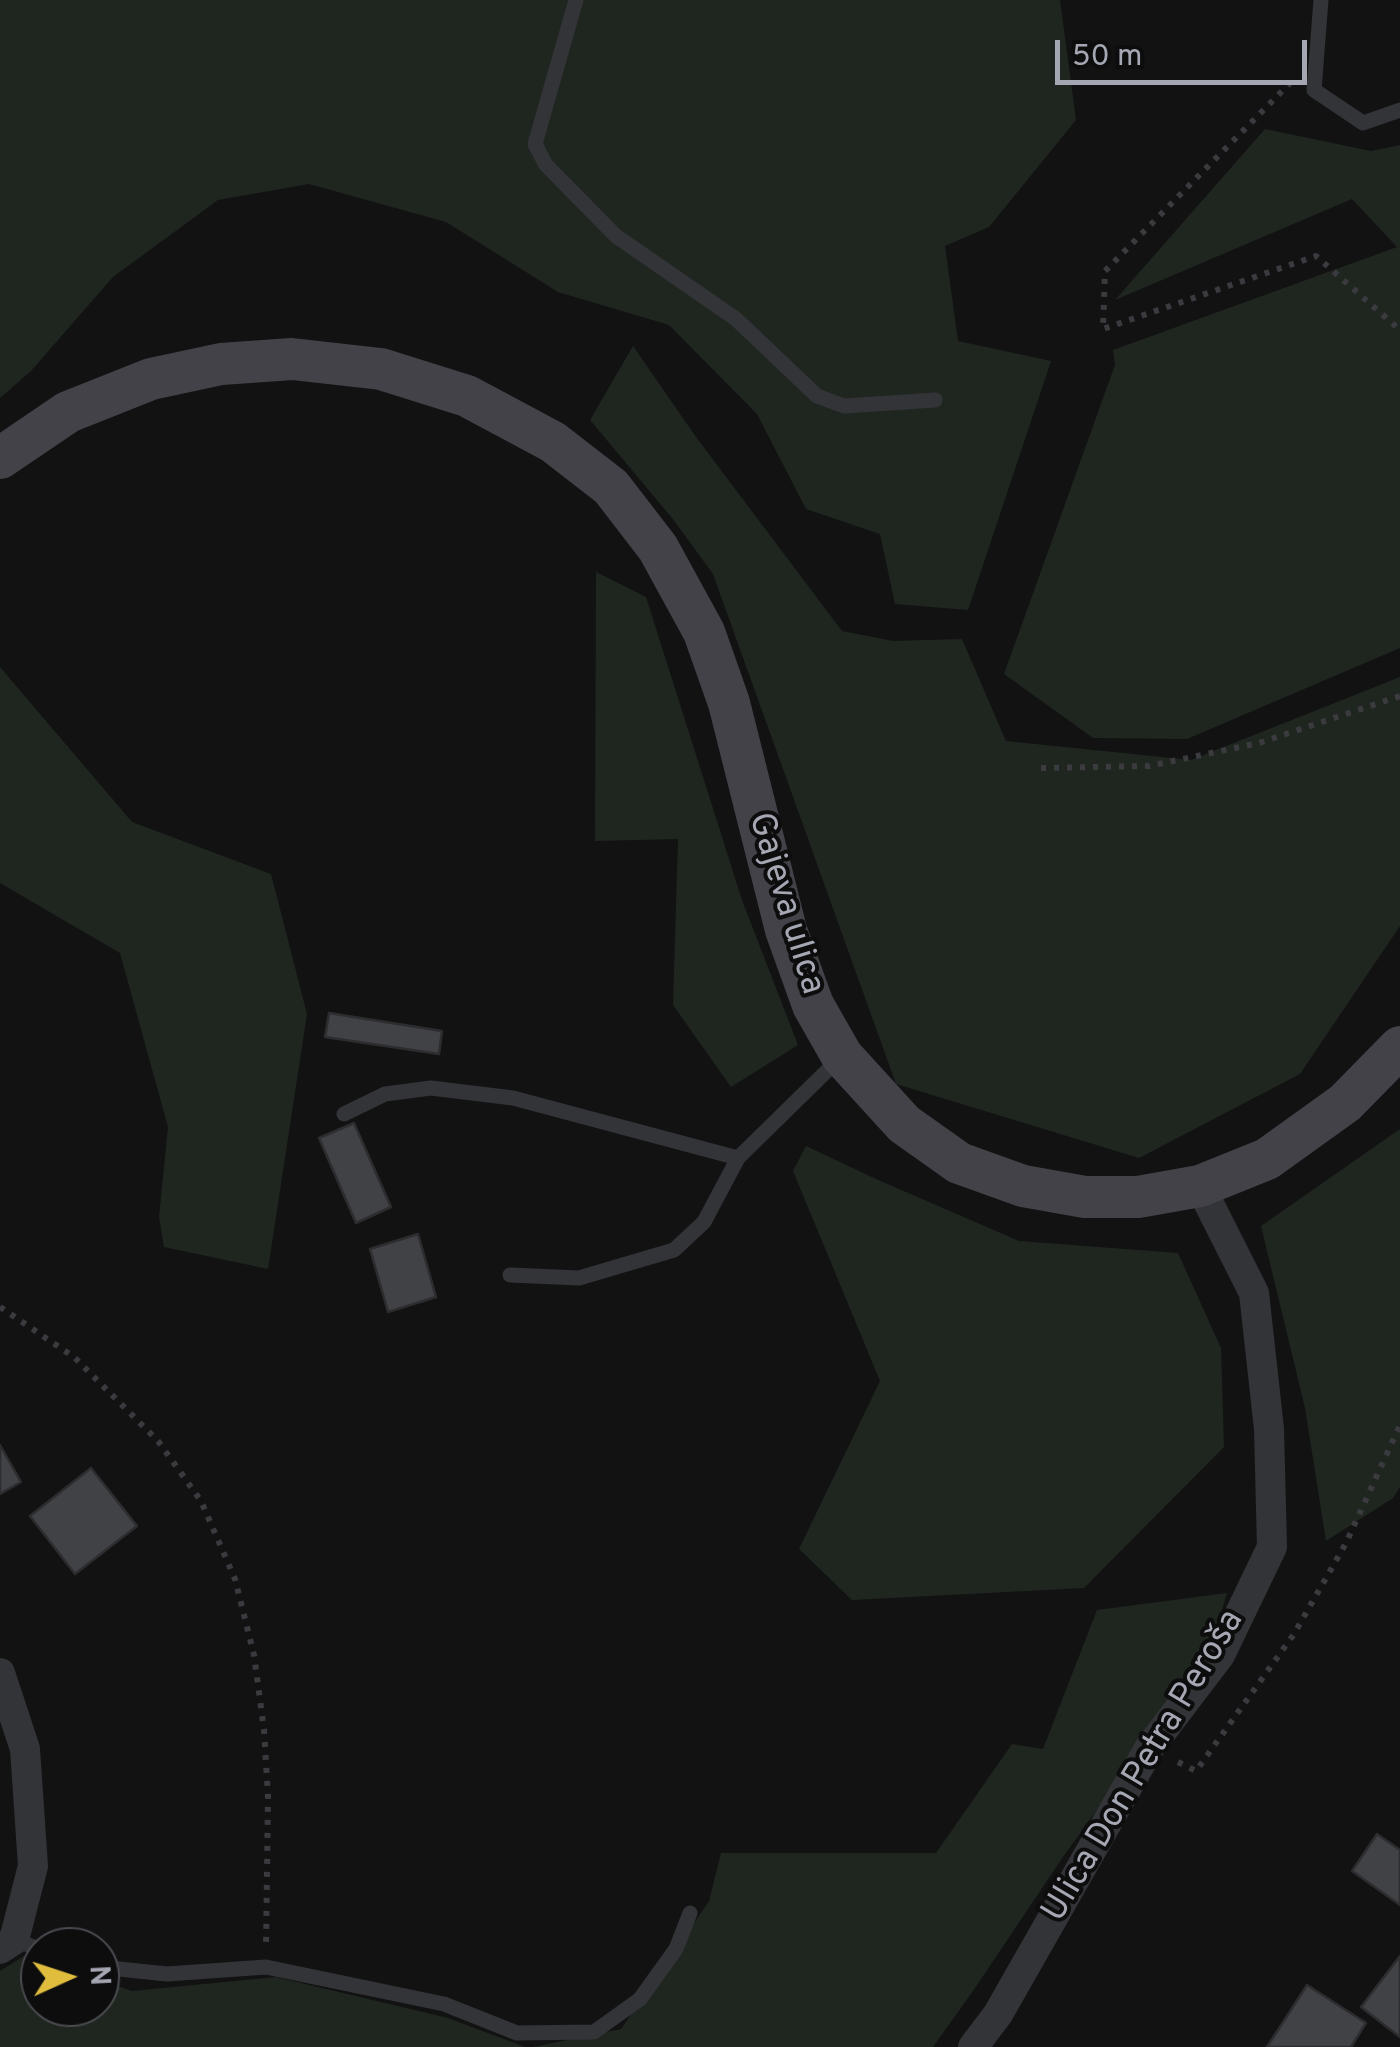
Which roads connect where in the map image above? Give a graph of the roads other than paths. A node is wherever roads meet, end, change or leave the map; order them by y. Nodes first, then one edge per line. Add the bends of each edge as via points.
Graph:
1 (576, 0) edge
2 (1321, 0) edge
3 (1400, 110) edge
4 (935, 400) dead end
5 (0, 458) edge
6 (1400, 1047) edge
7 (842, 1056) junction
8 (344, 1114) dead end
9 (738, 1158) junction
10 (1200, 1186) junction
11 (510, 1275) dead end
12 (0, 1673) edge
13 (690, 1913) dead end
14 (18, 1946) edge
15 (120, 1969) edge
16 (973, 2047) edge

1 - 4 lane via 535,144 546,166 616,236 736,319 817,396 844,406
2 - 3 lane via 1314,90 1363,123
5 - 7 main road, Gajeva ulica via 68,412 151,379 221,364 292,359 380,369 467,396 553,442 612,487 658,548 704,632 786,930 812,1005
6 - 10 main road, Gajeva ulica via 1345,1103 1267,1159
7 - 9 lane
7 - 10 main road, Gajeva ulica via 904,1124 959,1164 1023,1186 1085,1196 1138,1197
8 - 9 lane via 386,1094 431,1088 513,1098
9 - 11 lane via 704,1222 674,1250 578,1278
10 - 16 street, Ulica Don Petra Peroša via 1254,1294 1270,1429 1272,1547 1220,1655 1150,1747
12 - 14 street via 25,1749 33,1866
13 - 15 lane via 676,1949 640,1999 594,2032 517,2034 444,2004 266,1967 167,1974

